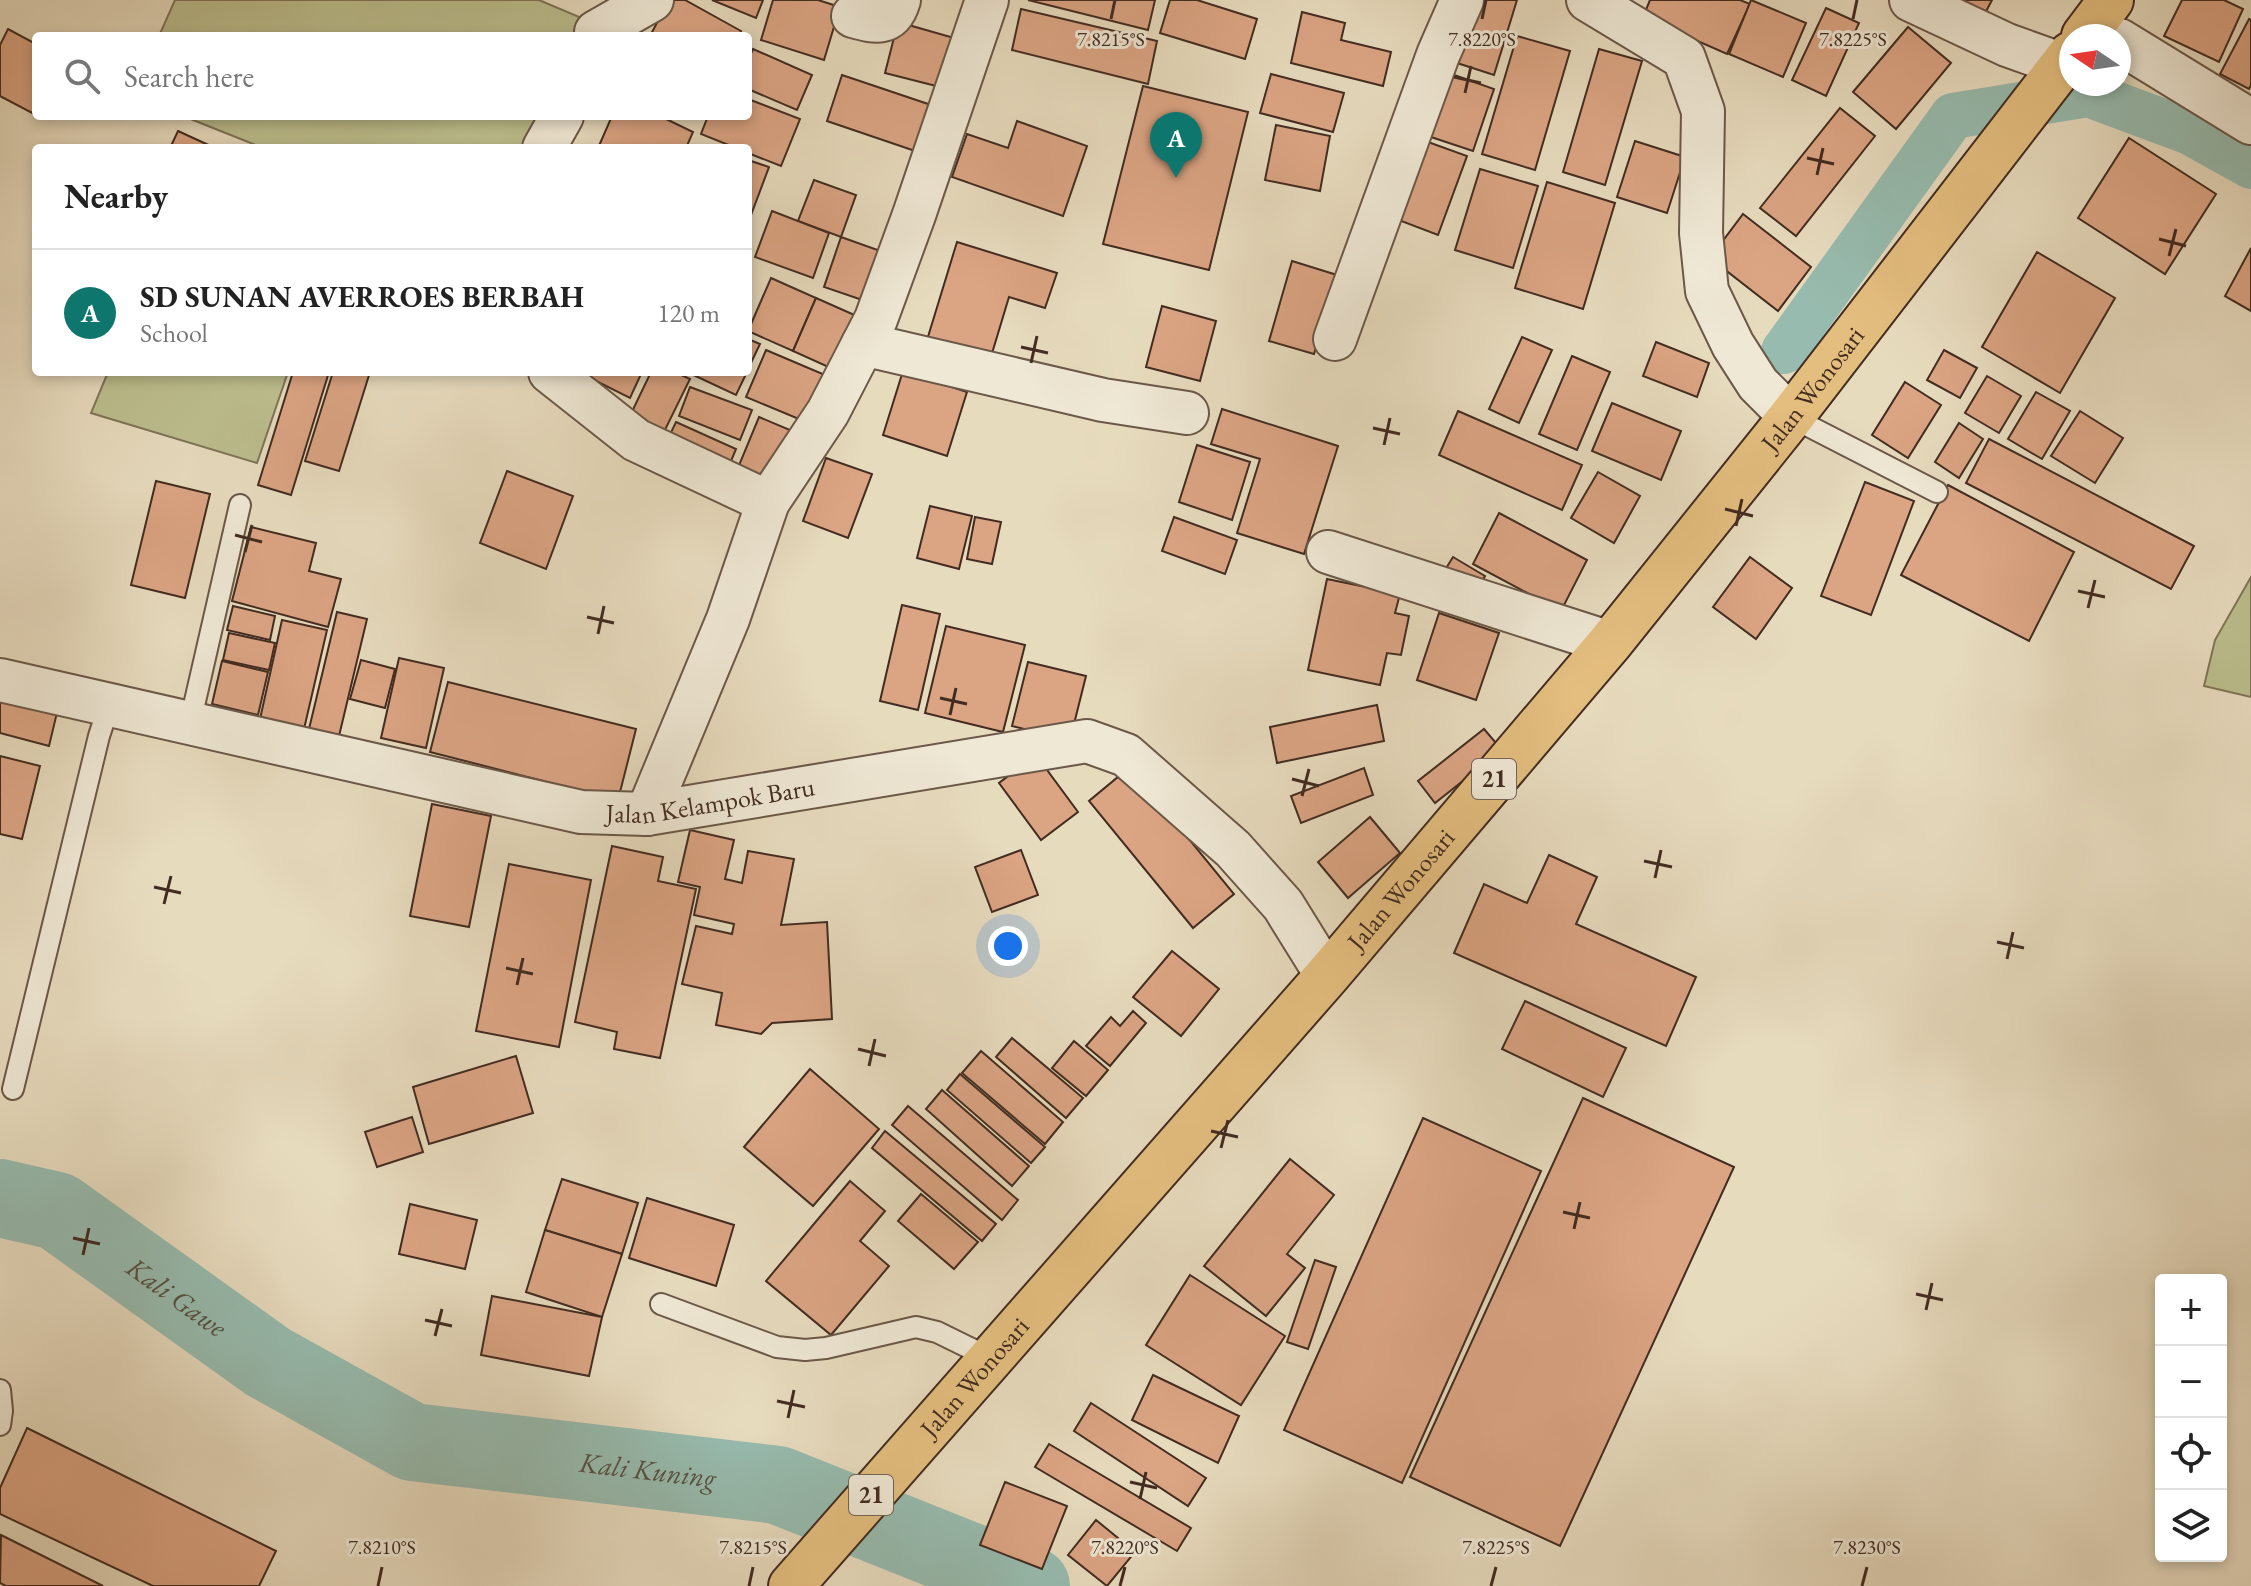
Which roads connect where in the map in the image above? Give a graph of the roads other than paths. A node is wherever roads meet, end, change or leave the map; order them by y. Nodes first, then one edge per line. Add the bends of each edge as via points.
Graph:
1 (652, 0) edge
2 (899, 0) edge
3 (987, 0) edge
4 (1462, 0) edge
5 (1588, 0) edge
6 (1911, 0) edge
7 (853, 16) dead end
8 (591, 23) edge
9 (2059, 43) edge
10 (2131, 63) edge
11 (2059, 76) edge
12 (560, 120) edge
13 (2251, 122) edge
14 (546, 144) edge
15 (1335, 339) dead end
16 (863, 344) junction
17 (555, 376) edge
18 (1187, 413) dead end
19 (1791, 417) junction
20 (1937, 492) dead end
21 (768, 502) junction
22 (240, 505) dead end
23 (1328, 552) dead end
24 (1610, 643) junction
25 (0, 680) edge
26 (109, 705) junction
27 (190, 723) junction
28 (647, 814) junction
29 (1327, 976) junction
30 (13, 1089) dead end
31 (661, 1304) dead end
32 (990, 1358) junction
33 (0, 1390) edge
34 (0, 1425) edge
35 (791, 1586) edge

1 - 8 street
2 - 7 street via 885,21
3 - 16 street via 914,215
4 - 15 street
5 - 19 street via 1684,58 1703,111 1701,233 1707,291 1758,384
6 - 9 street via 2007,45
10 - 13 street
11 - 19 highway, Jalan Wonosari / 21
12 - 14 street
16 - 18 street via 1103,400
16 - 21 street via 828,412
17 - 21 street via 636,440
19 - 20 lane
19 - 24 highway, Jalan Wonosari / 21
21 - 28 street via 728,619
22 - 27 lane
23 - 24 street
24 - 29 highway, Jalan Wonosari / 21
25 - 26 street, Jalan Kelampok Baru
26 - 27 street, Jalan Kelampok Baru
26 - 30 lane
27 - 28 street, Jalan Kelampok Baru via 581,812
28 - 29 street, Jalan Kelampok Baru via 1087,741 1126,755 1233,849 1283,905
29 - 32 highway, Jalan Wonosari / 21
31 - 32 lane via 777,1347 826,1348 916,1327
32 - 35 highway, Jalan Wonosari / 21
33 - 34 lane

